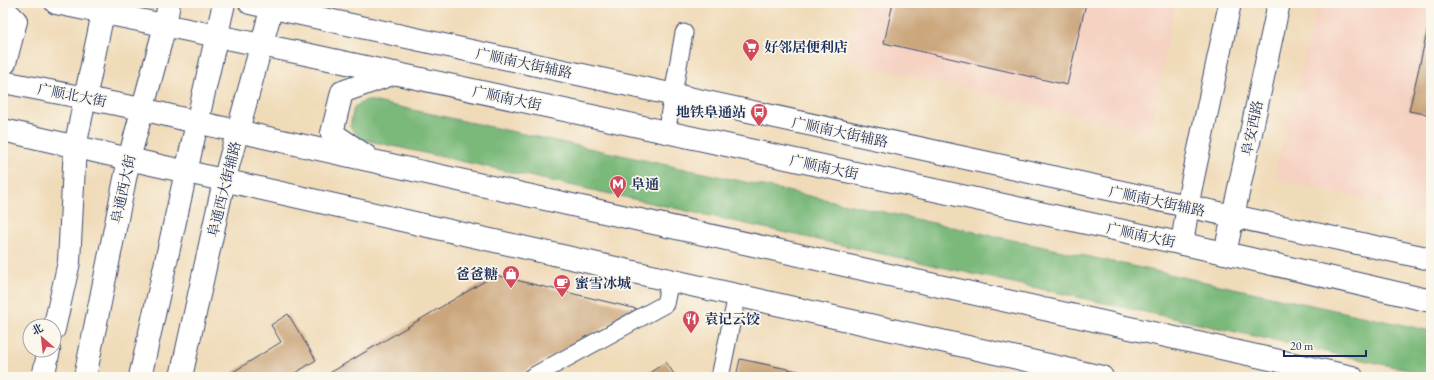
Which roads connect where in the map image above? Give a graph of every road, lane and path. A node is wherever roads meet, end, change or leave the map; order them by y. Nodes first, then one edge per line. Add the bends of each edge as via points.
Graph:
1 (56, 3) edge
2 (169, 3) edge
3 (224, 3) edge
4 (250, 3) edge
5 (1230, 3) edge
6 (1279, 3) edge
7 (272, 5) edge
8 (3, 8) edge
9 (104, 8) edge
10 (165, 26) junction
11 (684, 33) dead end
12 (216, 37) junction
13 (261, 45) junction
14 (3, 63) edge
15 (395, 74) junction
16 (3, 82) edge
17 (674, 96) junction
18 (85, 98) junction
19 (142, 109) junction
20 (196, 122) junction
21 (3, 130) edge
22 (238, 132) junction
23 (666, 133) junction
24 (75, 146) junction
25 (129, 159) junction
26 (375, 162) junction
27 (186, 172) junction
28 (224, 181) junction
29 (1187, 208) junction
30 (1233, 216) junction
31 (1182, 244) junction
32 (1225, 253) junction
33 (1431, 259) edge
34 (670, 280) junction
35 (737, 295) junction
36 (1431, 301) edge
37 (56, 318) edge
38 (47, 358) edge
39 (43, 377) edge
40 (85, 377) edge
41 (140, 377) edge
42 (180, 377) edge
43 (532, 377) edge
44 (720, 377) edge
45 (1102, 377) edge
46 (1352, 377) edge

1 - 9 main road
2 - 10 main road, 阜通西大街
3 - 12 main road
4 - 7 main road, 广顺南大街辅路
5 - 29 main road
6 - 30 main road, 阜安西路
7 - 13 main road, 阜通西大街辅路
7 - 17 main road, 广顺南大街辅路
8 - 14 main road via 16,21
9 - 10 main road
9 - 18 main road
10 - 12 main road
10 - 19 main road, 阜通西大街
11 - 17 lane
12 - 13 main road, 广顺南大街
12 - 20 main road
13 - 15 main road, 广顺南大街
13 - 22 main road, 阜通西大街辅路
15 - 23 main road, 广顺南大街
15 - 26 main road via 342,92 332,133
16 - 18 main road, 广顺北大街
17 - 23 lane
17 - 29 main road, 广顺南大街辅路
18 - 19 main road, 广顺北大街
18 - 24 main road
19 - 20 main road, 广顺北大街
19 - 25 main road, 阜通西大街
20 - 22 main road
20 - 27 main road
21 - 24 main road
22 - 26 main road
22 - 28 main road, 阜通西大街辅路
23 - 31 main road, 广顺南大街
24 - 25 main road
24 - 37 main road via 69,262
25 - 27 main road
25 - 40 main road, 阜通西大街
26 - 46 main road
27 - 28 main road
27 - 41 main road
28 - 34 main road
28 - 42 main road, 阜通西大街辅路
29 - 30 main road, 广顺南大街辅路
29 - 31 main road
30 - 32 main road, 阜安西路
30 - 33 main road, 广顺南大街辅路
31 - 32 main road, 广顺南大街
32 - 36 main road, 广顺南大街
34 - 35 main road
34 - 43 lane via 664,304
35 - 44 lane
35 - 45 main road
38 - 39 main road

